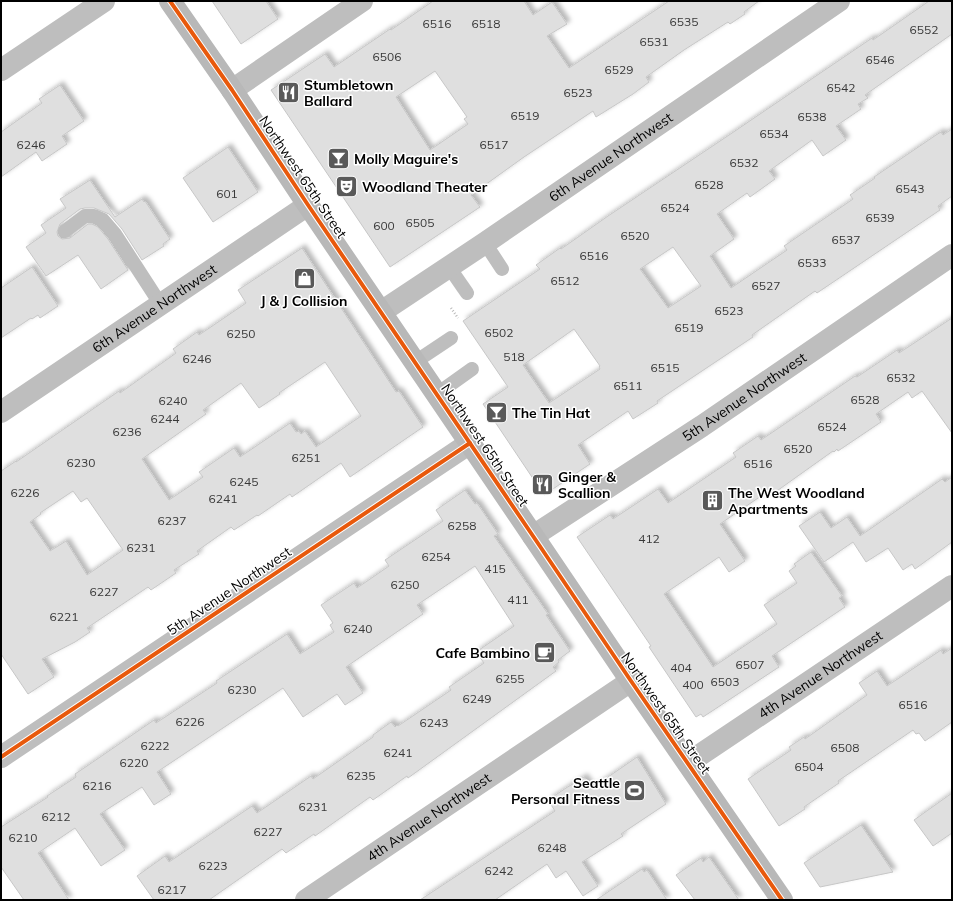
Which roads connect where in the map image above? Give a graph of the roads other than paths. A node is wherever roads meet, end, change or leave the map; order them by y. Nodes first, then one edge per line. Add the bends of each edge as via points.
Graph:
1 (170, 1) edge
2 (362, 1) edge
3 (839, 1) edge
4 (101, 2) edge
5 (1, 70) edge
6 (232, 90) junction
7 (308, 205) junction
8 (65, 231) dead end
9 (485, 243) junction
10 (952, 254) edge
11 (450, 267) junction
12 (502, 269) dead end
13 (467, 293) dead end
14 (161, 305) junction
15 (381, 312) junction
16 (450, 338) dead end
17 (415, 362) junction
18 (472, 369) dead end
19 (437, 394) junction
20 (1, 412) edge
21 (470, 443) junction
22 (533, 536) junction
23 (952, 586) edge
24 (631, 681) junction
25 (1, 757) edge
26 (688, 763) junction
27 (306, 900) edge
28 (782, 900) edge

1 - 6 street, Northwest 65th Street
2 - 6 street
3 - 9 street, 6th Avenue Northwest
4 - 5 street
6 - 7 street, Northwest 65th Street
7 - 14 street, 6th Avenue Northwest
7 - 15 street, Northwest 65th Street
8 - 14 lane via 85,216 103,220 115,234
9 - 11 street, 6th Avenue Northwest
9 - 12 lane
10 - 22 street, 5th Avenue Northwest via 702,426
11 - 13 lane
11 - 15 street, 6th Avenue Northwest
14 - 20 street, 6th Avenue Northwest
15 - 17 street, Northwest 65th Street
16 - 17 lane
17 - 19 street, Northwest 65th Street
18 - 19 lane
19 - 21 street, Northwest 65th Street
21 - 22 street, Northwest 65th Street
21 - 25 street, 5th Avenue Northwest
22 - 24 street, Northwest 65th Street
23 - 26 street, 4th Avenue Northwest
24 - 26 street, Northwest 65th Street
24 - 27 street, 4th Avenue Northwest
26 - 28 street, Northwest 65th Street

